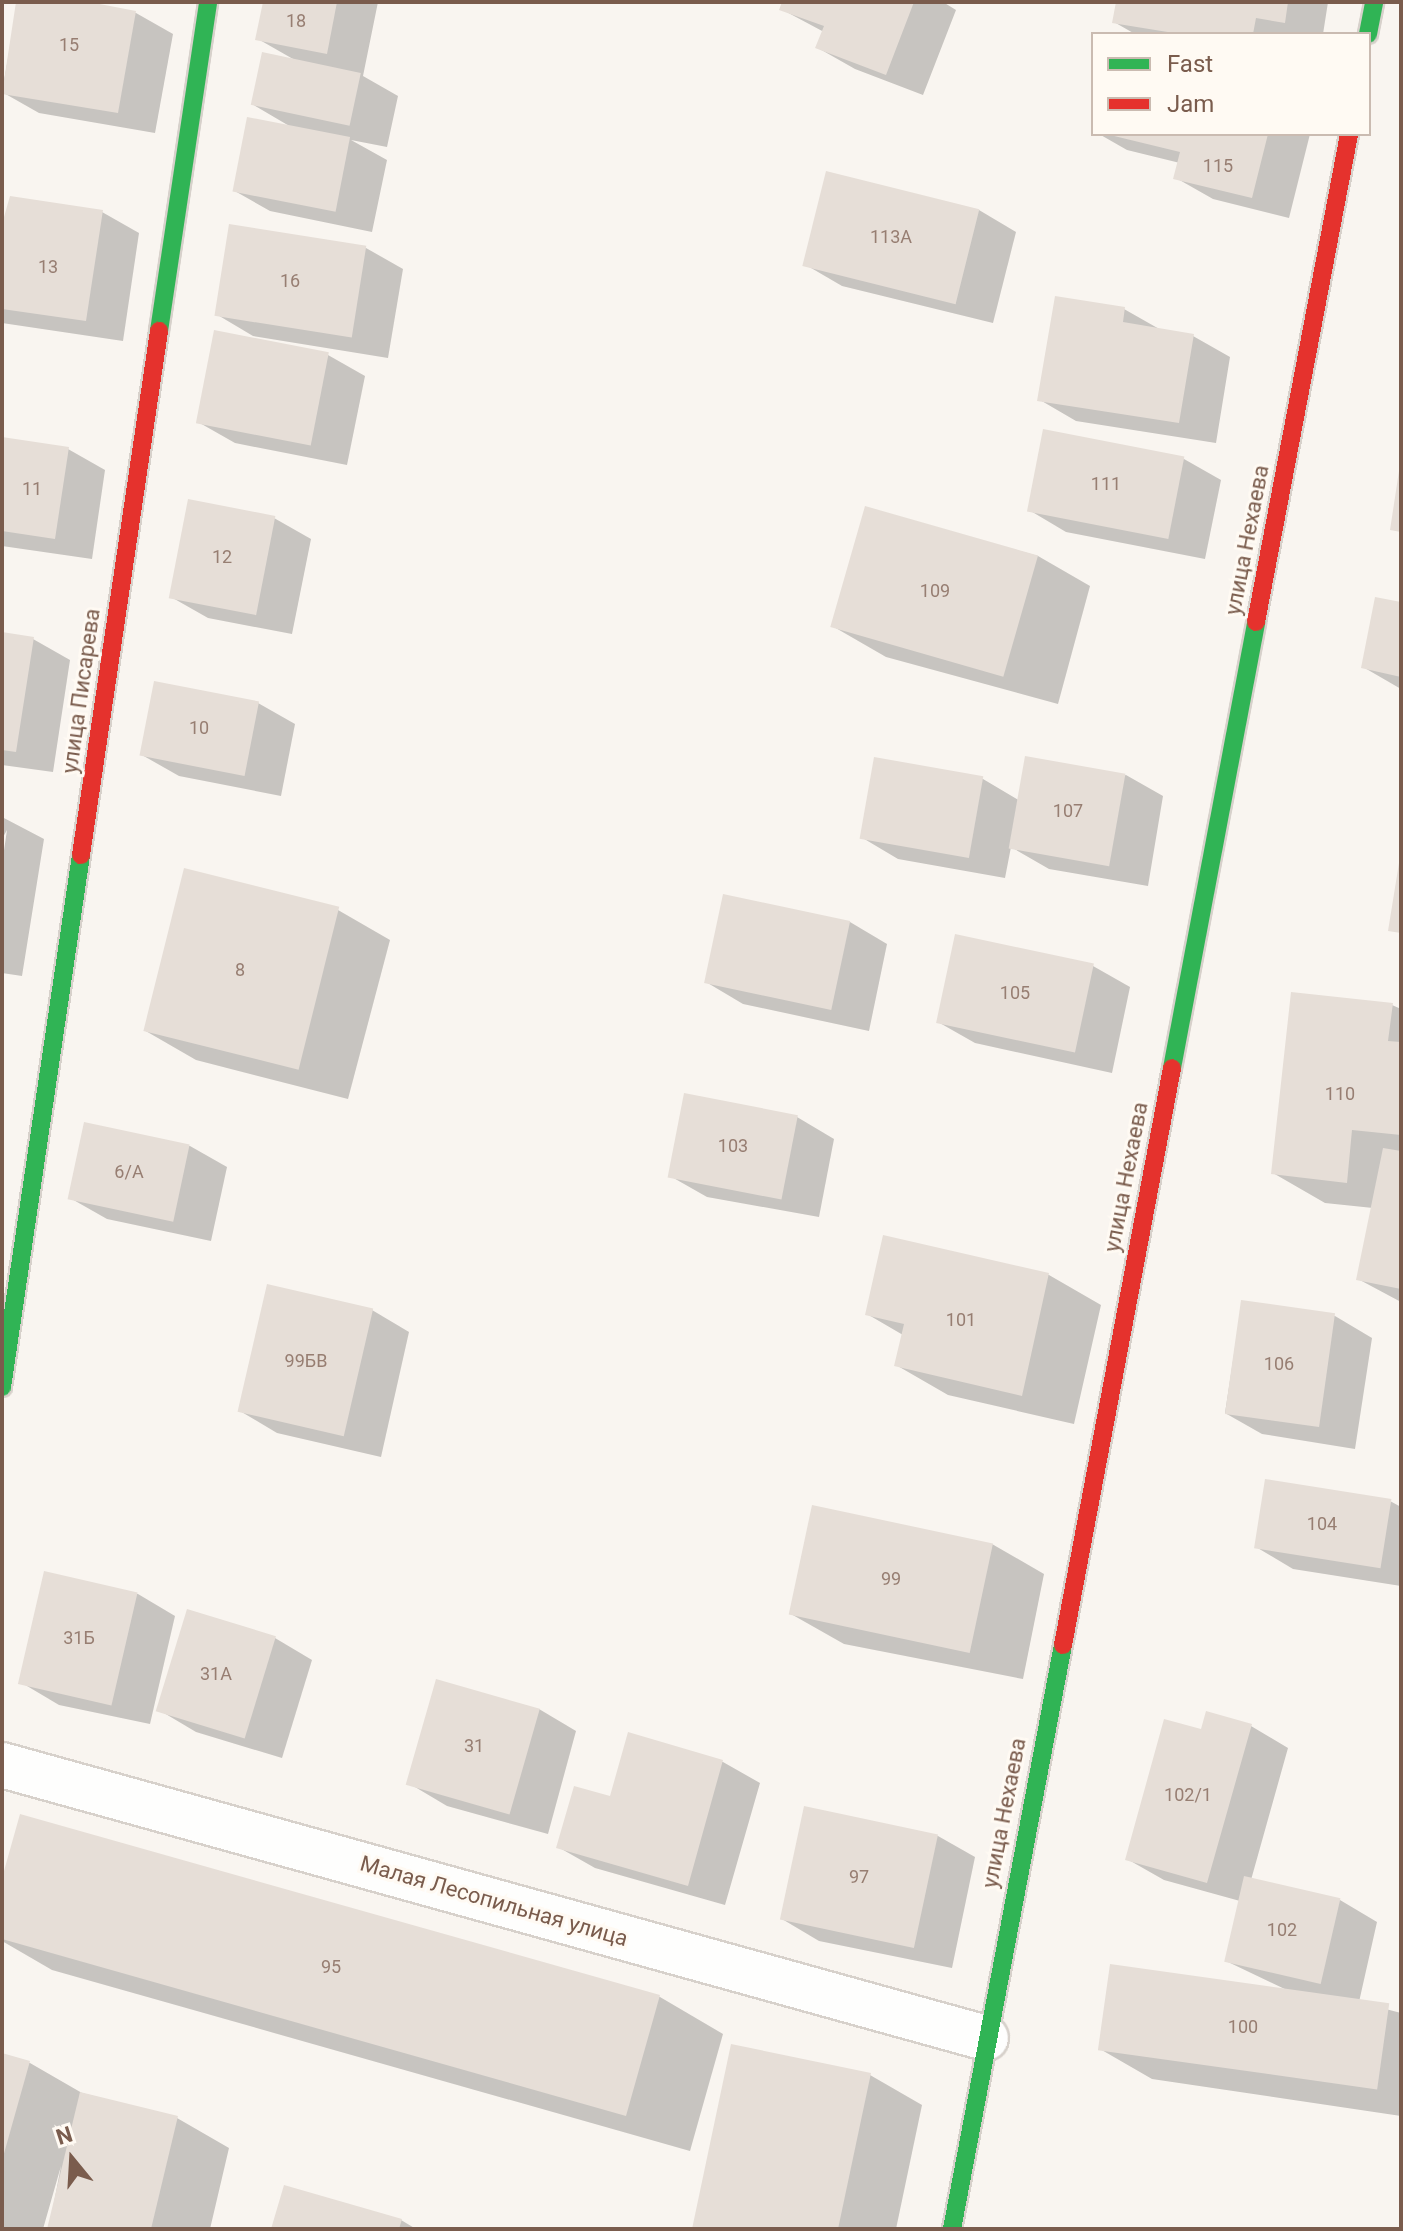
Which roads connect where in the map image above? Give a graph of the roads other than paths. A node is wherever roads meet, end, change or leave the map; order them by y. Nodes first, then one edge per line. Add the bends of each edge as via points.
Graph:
1 (208, 2) edge
2 (1374, 2) edge
3 (1368, 32) edge
4 (1349, 136) edge
5 (2, 1387) edge
6 (2, 1765) edge
7 (986, 2038) junction
8 (952, 2229) edge

1 - 5 street, улица Писарева
2 - 3 street
4 - 7 street, улица Нехаева
6 - 7 street, Малая Лесопильная улица
7 - 8 street, улица Нехаева

